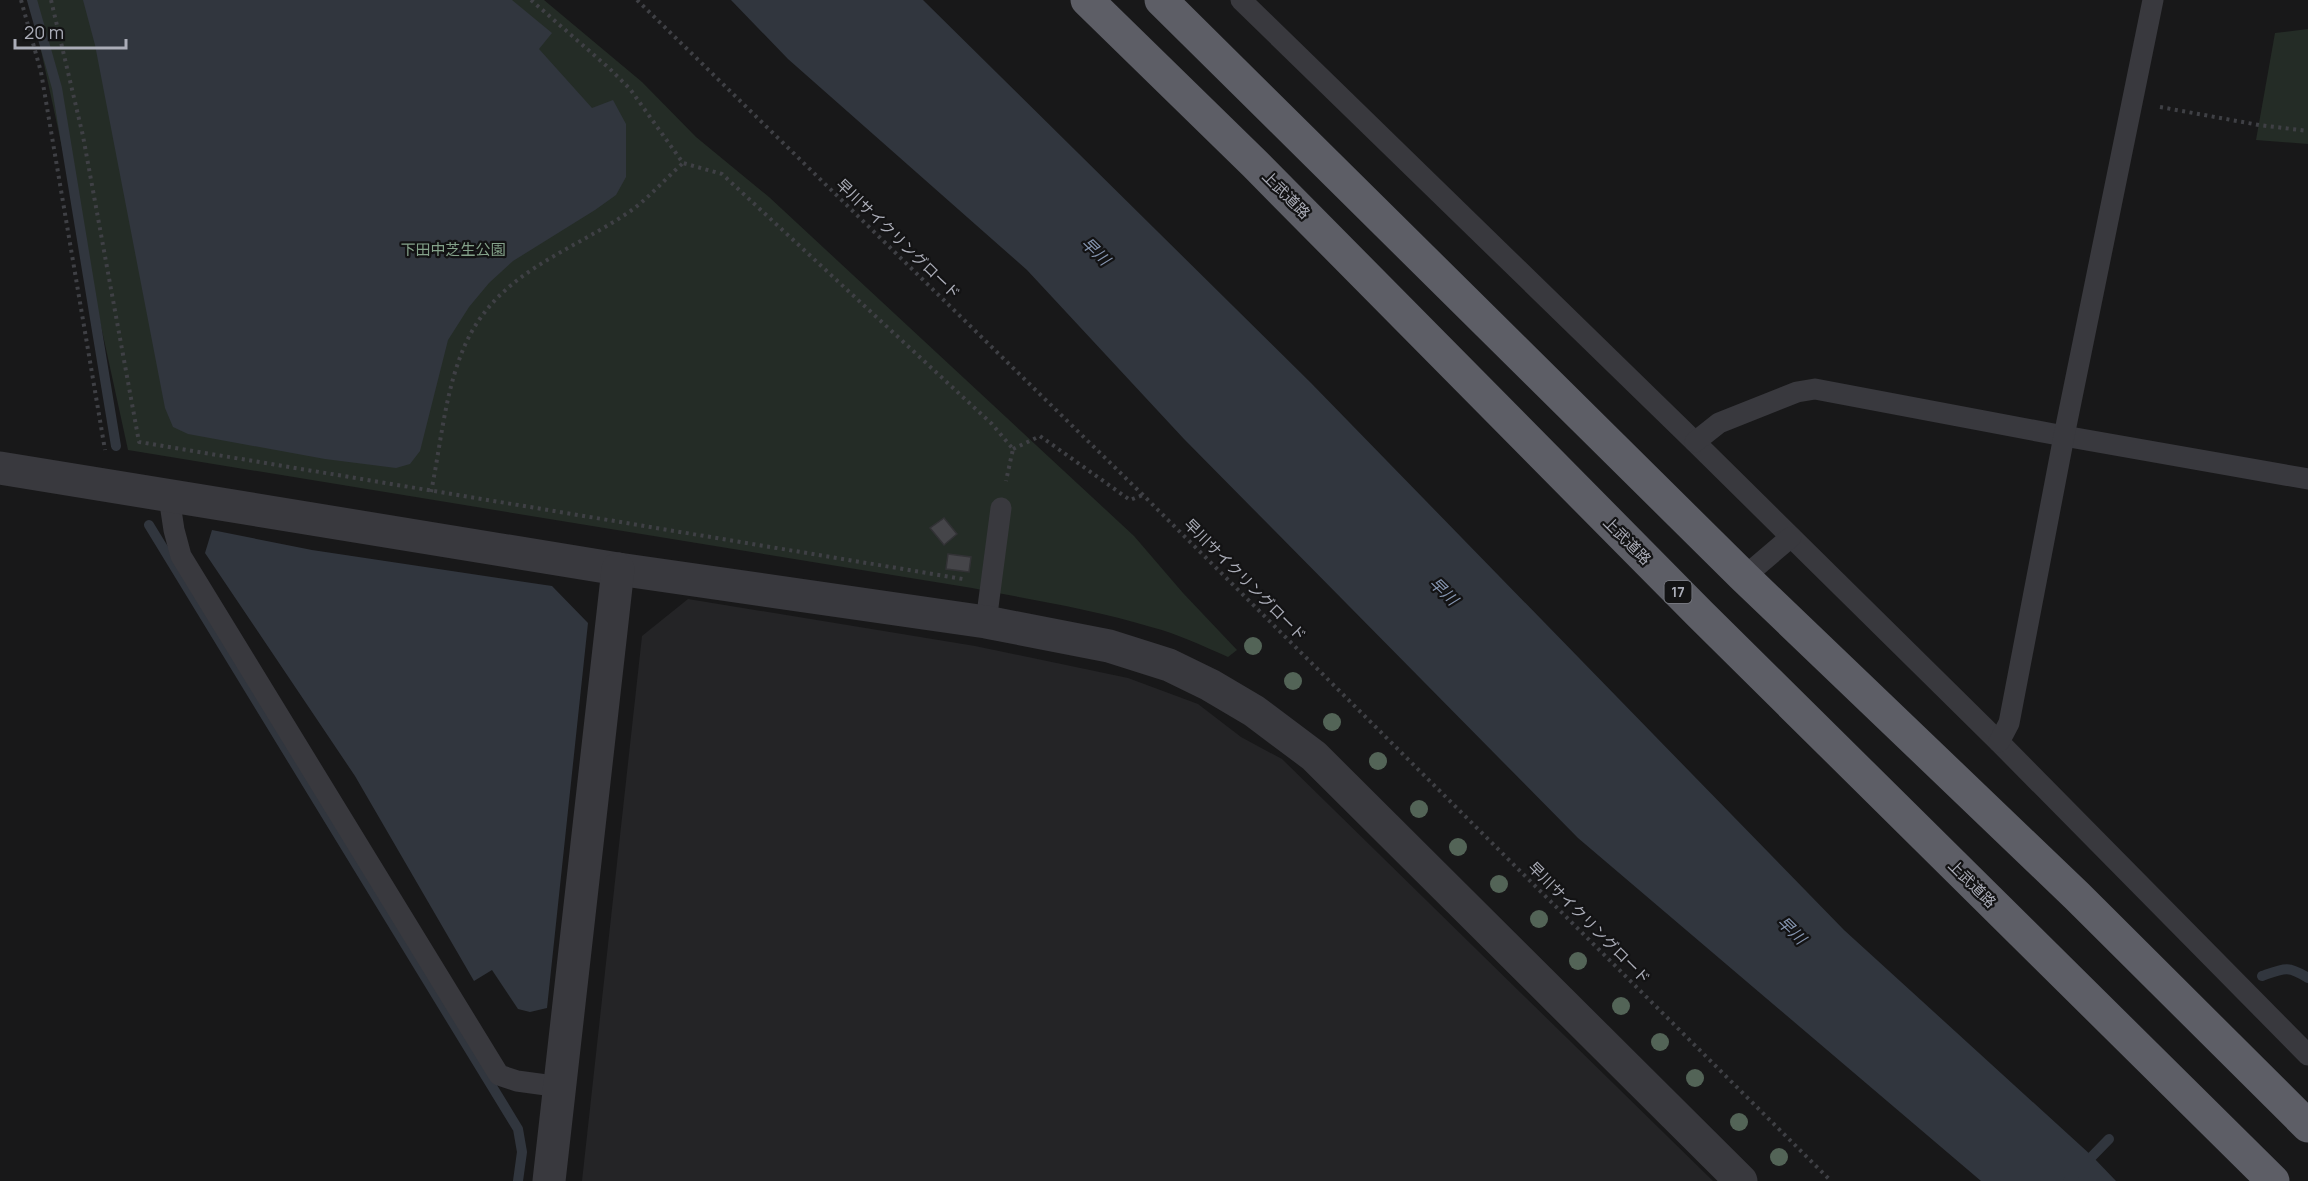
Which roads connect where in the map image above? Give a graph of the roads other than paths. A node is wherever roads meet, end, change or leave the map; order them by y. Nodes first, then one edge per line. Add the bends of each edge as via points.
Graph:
1 (1086, 0) edge
2 (1161, 0) edge
3 (1241, 0) edge
4 (2154, 0) edge
5 (2064, 436) junction
6 (1695, 441) junction
7 (0, 468) edge
8 (2308, 479) edge
9 (169, 497) junction
10 (1001, 508) road end
11 (1791, 537) junction
12 (618, 569) junction
13 (1744, 577) junction
14 (986, 622) junction
15 (1999, 742) junction
16 (2308, 1055) edge
17 (561, 1087) junction
18 (2308, 1126) edge
19 (549, 1181) edge
20 (1741, 1181) edge
21 (2273, 1181) edge

1 - 21 highway, 上武道路 / 17
2 - 13 highway
3 - 6 lane
4 - 5 lane
5 - 6 lane via 1815,389 1797,392 1719,423
5 - 8 lane
5 - 15 lane via 2009,723
6 - 11 lane
7 - 9 street
9 - 12 street
9 - 17 lane via 181,556 499,1075
10 - 14 lane
11 - 13 lane
11 - 15 lane
12 - 14 street
12 - 17 street
13 - 18 highway via 2068,888
14 - 20 street via 1109,646 1168,665 1254,711 1314,756
15 - 16 lane
17 - 19 street

